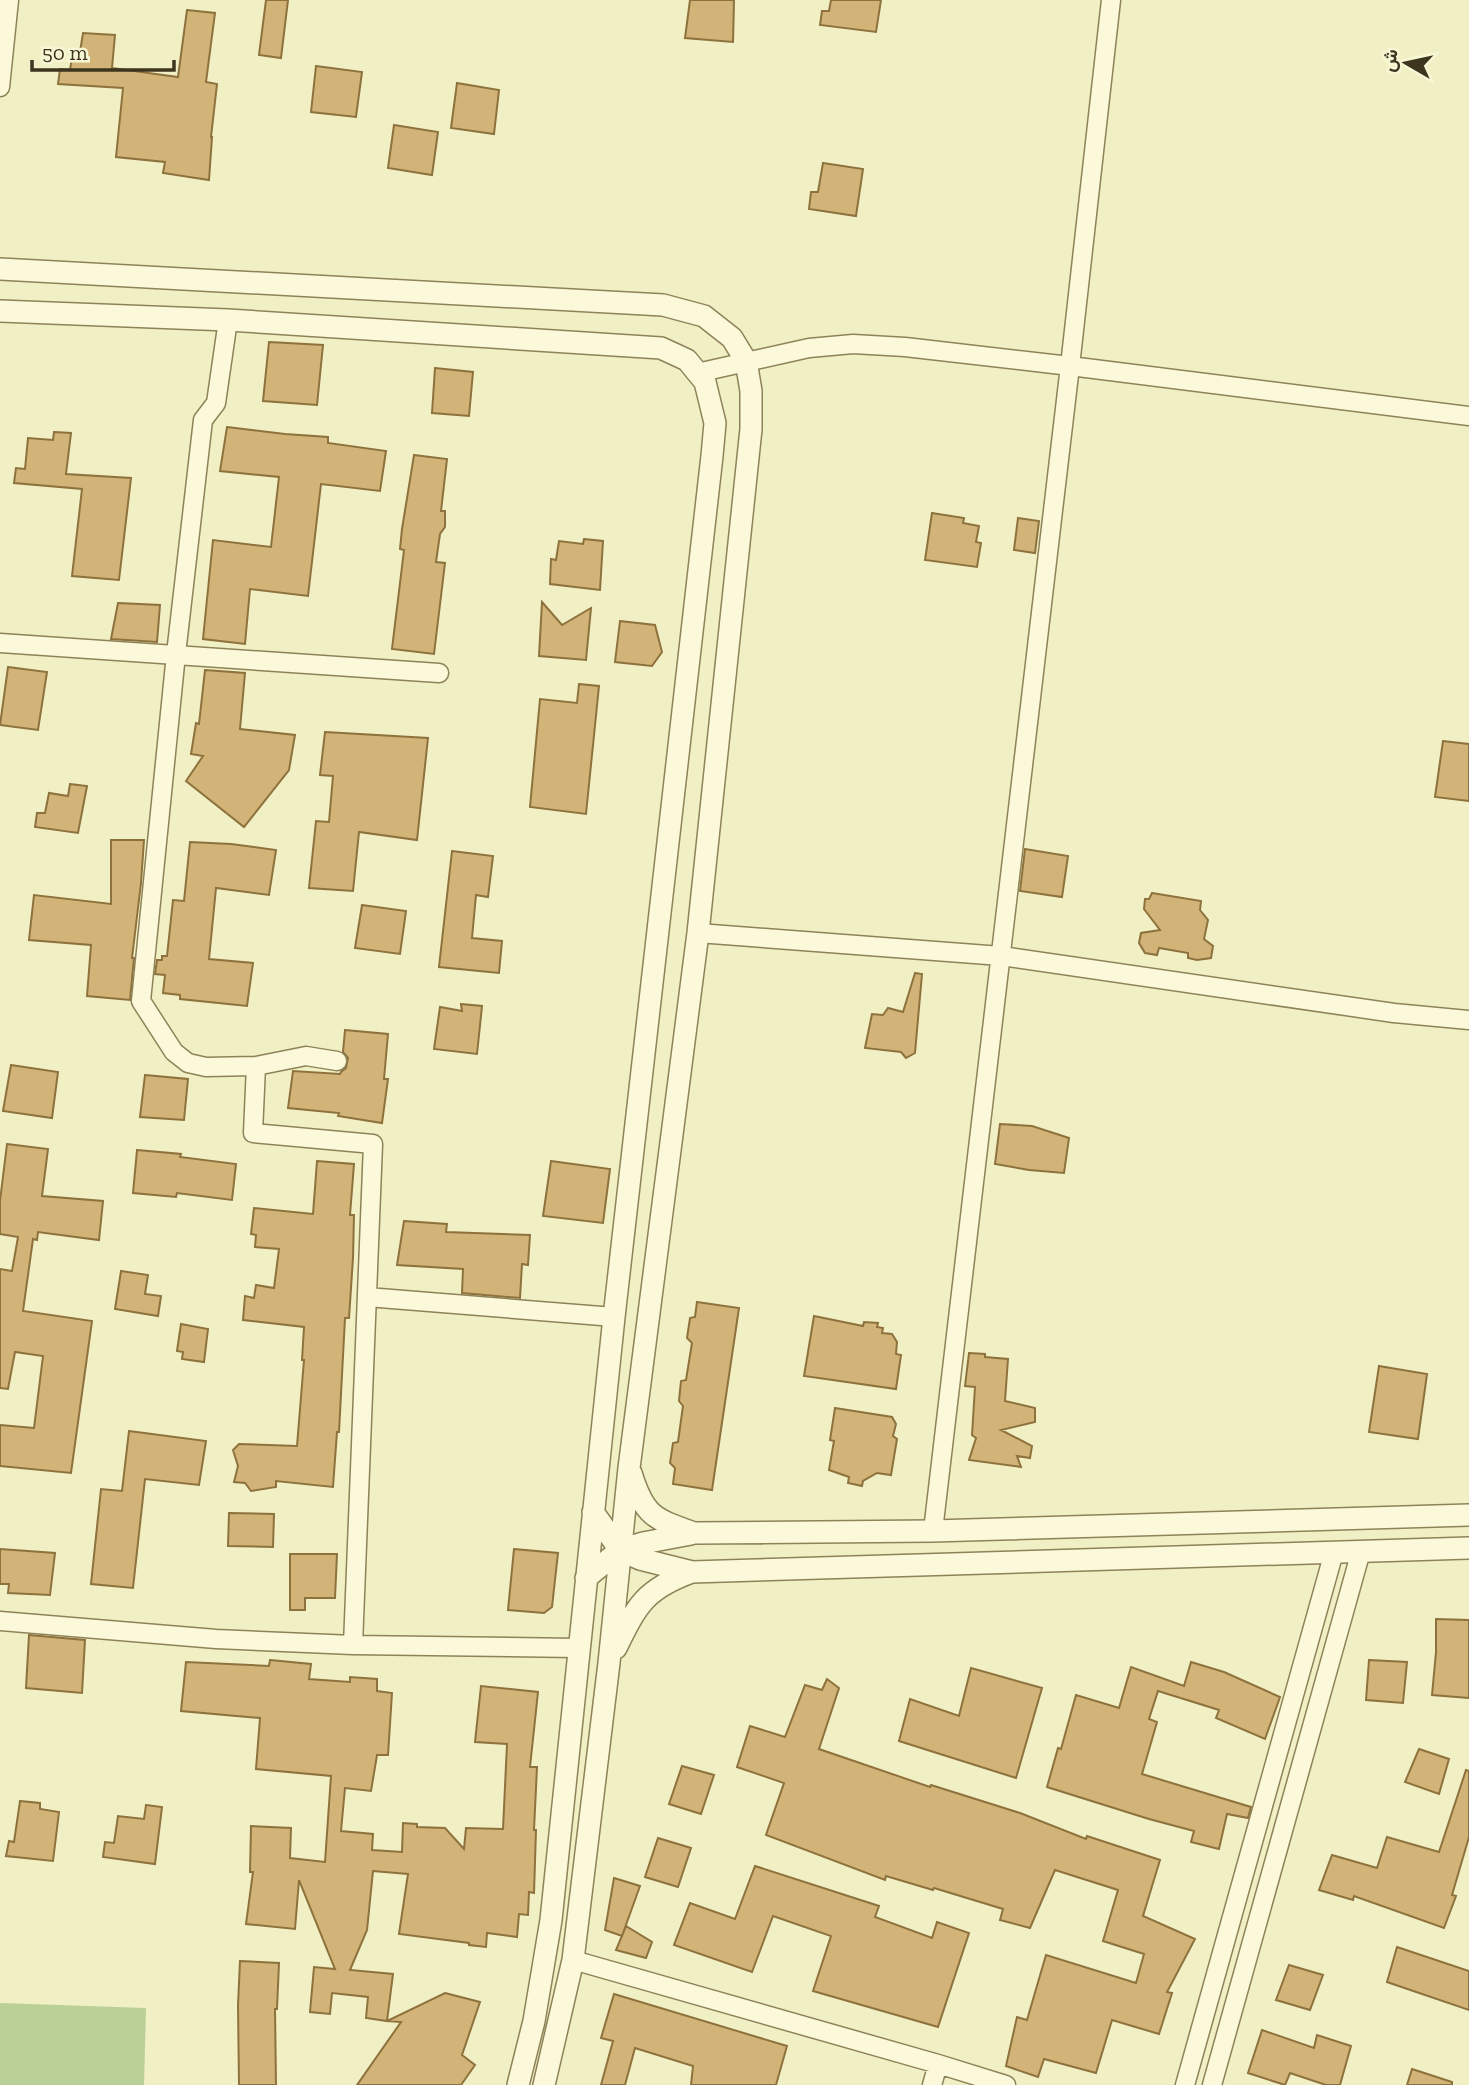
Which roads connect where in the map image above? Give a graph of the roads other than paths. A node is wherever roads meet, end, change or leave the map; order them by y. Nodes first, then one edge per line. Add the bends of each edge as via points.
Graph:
1 (9, 0) edge
2 (1111, 0) edge
3 (0, 87) edge
4 (0, 269) edge
5 (0, 311) edge
6 (228, 320) junction
7 (746, 362) junction
8 (1070, 366) junction
9 (697, 373) junction
10 (1469, 416) edge
11 (0, 642) edge
12 (176, 654) junction
13 (439, 673) dead end
14 (698, 933) junction
15 (1001, 956) junction
16 (1469, 1020) edge
17 (337, 1061) dead end
18 (256, 1066) junction
19 (634, 1146) junction
20 (670, 1149) junction
21 (367, 1297) junction
22 (614, 1317) junction
23 (629, 1468) junction
24 (593, 1512) junction
25 (1469, 1515) edge
26 (1001, 1529) junction
27 (933, 1531) junction
28 (694, 1533) junction
29 (1469, 1548) edge
30 (621, 1550) junction
31 (1362, 1551) junction
32 (1334, 1552) junction
33 (1001, 1562) junction
34 (692, 1572) junction
35 (586, 1578) junction
36 (0, 1621) edge
37 (353, 1646) junction
38 (578, 1648) junction
39 (609, 1663) junction
40 (573, 1961) junction
41 (938, 2064) junction
42 (518, 2085) edge
43 (544, 2085) edge
44 (932, 2085) edge
45 (1006, 2085) edge
46 (1185, 2085) edge
47 (1212, 2085) edge

1 - 3 street
2 - 8 street
4 - 7 street via 663,305 704,316 732,338
5 - 6 street
6 - 9 street via 661,348 687,360
6 - 12 street via 216,403 203,420
7 - 8 street via 853,344
7 - 9 street
7 - 14 street via 751,429
8 - 10 street
8 - 15 street
9 - 19 street via 705,382 715,423
11 - 12 street
12 - 13 street
12 - 18 street via 141,1001 174,1052 188,1063
14 - 15 street
14 - 20 street
15 - 16 street
15 - 27 street
17 - 18 street via 306,1056
18 - 21 street via 253,1133 373,1144
19 - 20 street
19 - 22 street
20 - 23 street
21 - 22 street
21 - 37 street
22 - 24 street
23 - 28 street via 649,1514
23 - 30 street
24 - 30 street
24 - 35 street
25 - 26 street
26 - 27 street
26 - 33 street
27 - 28 street
28 - 30 street
29 - 31 street
30 - 34 street
30 - 35 street
30 - 39 street
31 - 32 street
31 - 47 street
32 - 33 street
32 - 46 street
33 - 34 street
34 - 39 street via 667,1581 643,1600
35 - 38 street
36 - 37 street
37 - 38 street
38 - 42 street via 551,1920
39 - 40 street
40 - 41 street
40 - 43 street
41 - 44 street
41 - 45 street

